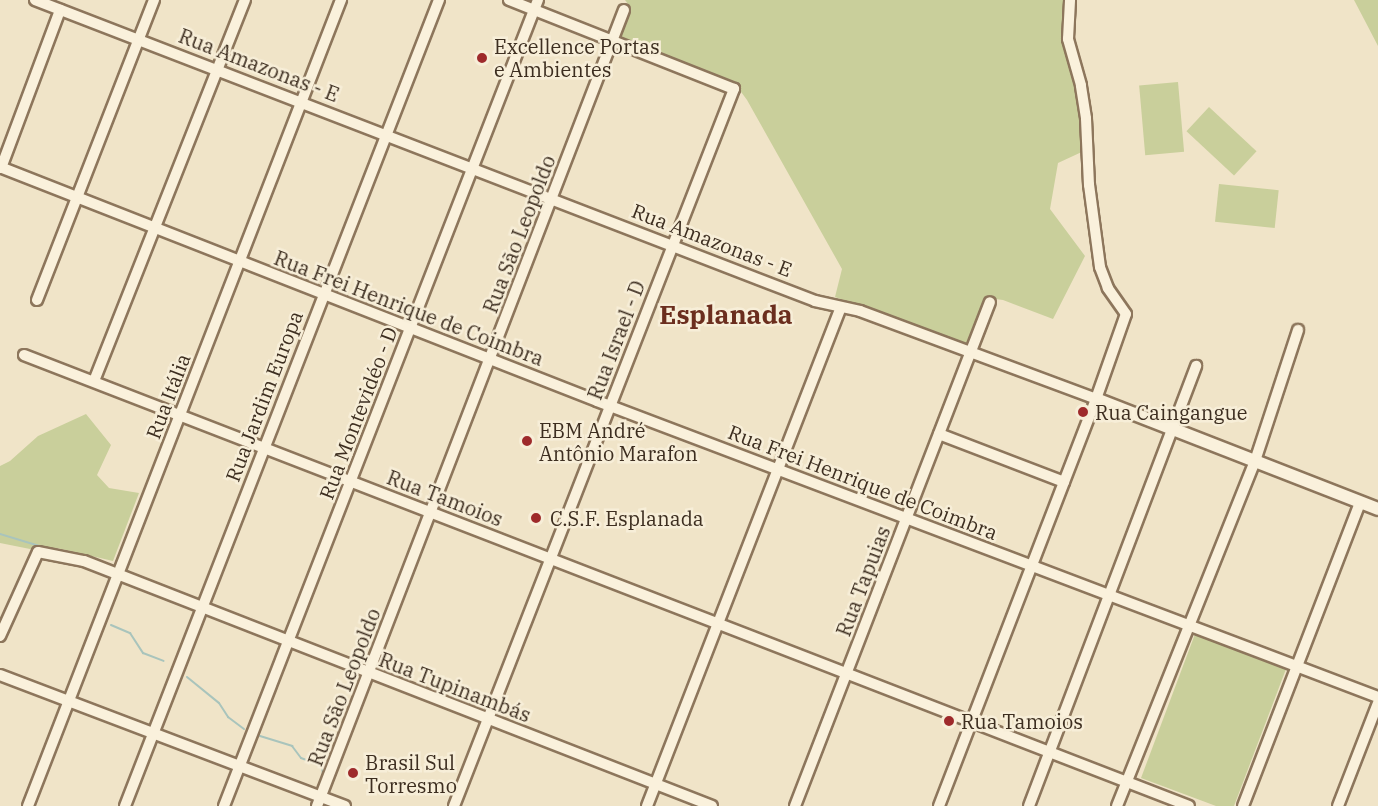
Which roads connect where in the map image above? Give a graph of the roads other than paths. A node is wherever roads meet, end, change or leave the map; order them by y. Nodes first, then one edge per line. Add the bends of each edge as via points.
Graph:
1 (34, 0) edge
2 (154, 0) edge
3 (245, 0) edge
4 (341, 0) edge
5 (439, 0) edge
6 (509, 0) edge
7 (1070, 0) edge
8 (536, 5) edge
9 (60, 10) junction
10 (624, 10) dead end
11 (140, 40) junction
12 (613, 41) junction
13 (217, 70) junction
14 (301, 103) junction
15 (386, 135) junction
16 (1, 167) edge
17 (472, 169) junction
18 (77, 197) junction
19 (552, 199) junction
20 (154, 227) junction
21 (672, 245) junction
22 (240, 261) junction
23 (323, 293) junction
24 (37, 300) dead end
25 (990, 302) dead end
26 (841, 307) junction
27 (411, 327) junction
28 (1298, 330) dead end
29 (970, 352) junction
30 (24, 355) dead end
31 (490, 359) junction
32 (1196, 366) dead end
33 (94, 381) junction
34 (1096, 399) junction
35 (610, 405) junction
36 (180, 415) junction
37 (1171, 429) junction
38 (939, 434) junction
39 (264, 447) junction
40 (1255, 461) junction
41 (777, 469) junction
42 (351, 480) junction
43 (1064, 482) junction
44 (1360, 502) junction
45 (1378, 509) edge
46 (431, 512) junction
47 (906, 518) junction
48 (550, 557) junction
49 (1031, 566) junction
50 (118, 575) junction
51 (1110, 595) junction
52 (202, 608) junction
53 (717, 624) junction
54 (1188, 625) junction
55 (0, 636) edge
56 (288, 641) junction
57 (1297, 666) junction
58 (369, 673) junction
59 (846, 674) junction
60 (0, 675) edge
61 (1378, 697) edge
62 (69, 701) junction
63 (1378, 703) edge
64 (488, 719) junction
65 (972, 722) junction
66 (153, 733) junction
67 (1049, 752) junction
68 (240, 766) junction
69 (1127, 782) junction
70 (656, 784) junction
71 (319, 801) edge
72 (28, 806) edge
73 (125, 806) edge
74 (224, 806) edge
75 (345, 806) edge
76 (454, 806) edge
77 (647, 806) edge
78 (712, 806) edge
79 (795, 806) edge
80 (939, 806) edge
81 (1029, 806) edge
82 (1117, 806) edge
83 (1189, 806) edge
84 (1243, 806) edge
85 (1338, 806) edge

1 - 9 street, Rua Amazonas - E
2 - 11 street
3 - 13 street
4 - 14 street, Rua Itália
5 - 15 street, Rua Jardim Europa
6 - 8 street
7 - 34 street via 1068,39 1086,118 1089,185 1100,267 1108,288 1126,314
8 - 12 street
8 - 17 street, Rua Montevidéo - D
9 - 11 street, Rua Amazonas - E
9 - 16 street
10 - 12 street, Rua São Leopoldo
11 - 13 street, Rua Amazonas - E
11 - 18 street
12 - 19 street, Rua São Leopoldo
12 - 21 street, Rua Israel - D via 734,89
13 - 14 street, Rua Amazonas - E
13 - 20 street
14 - 15 street, Rua Amazonas - E
14 - 22 street, Rua Itália
15 - 17 street, Rua Amazonas - E
15 - 23 street, Rua Jardim Europa
16 - 18 street, Rua Frei Henrique de Coimbra
17 - 19 street, Rua Amazonas - E
17 - 27 street, Rua Montevidéo - D
18 - 20 street, Rua Frei Henrique de Coimbra
18 - 24 street
19 - 21 street, Rua Amazonas - E
19 - 31 street, Rua São Leopoldo
20 - 22 street, Rua Frei Henrique de Coimbra
20 - 33 street
21 - 26 street, Rua Amazonas - E via 815,301
21 - 35 street, Rua Israel - D
22 - 23 street, Rua Frei Henrique de Coimbra
22 - 36 street, Rua Itália
23 - 27 street, Rua Frei Henrique de Coimbra
23 - 39 street, Rua Jardim Europa
25 - 29 street, Rua Tapuias
26 - 29 street, Rua Amazonas - E
26 - 41 street
27 - 31 street, Rua Frei Henrique de Coimbra
27 - 42 street, Rua Montevidéo - D
28 - 40 street
29 - 34 street, Rua Amazonas - E
29 - 38 street, Rua Tapuias
30 - 33 street, Rua Tamoios
31 - 35 street, Rua Frei Henrique de Coimbra
31 - 46 street, Rua São Leopoldo
32 - 37 street
33 - 36 street, Rua Tamoios
34 - 37 street, Rua Amazonas - E
34 - 43 street
35 - 41 street, Rua Frei Henrique de Coimbra
35 - 48 street, Rua Israel - D
36 - 39 street, Rua Tamoios
36 - 50 street, Rua Itália
37 - 40 street, Rua Amazonas - E
37 - 51 street
38 - 43 street
38 - 47 street, Rua Tapuias
39 - 42 street, Rua Tamoios
39 - 52 street, Rua Jardim Europa
40 - 44 street, Rua Amazonas - E
40 - 54 street
41 - 47 street, Rua Frei Henrique de Coimbra
41 - 53 street
42 - 46 street, Rua Tamoios
42 - 56 street, Rua Montevidéo - D
43 - 49 street
44 - 45 street, Rua Amazonas - E
44 - 57 street
46 - 48 street, Rua Tamoios
46 - 58 street, Rua São Leopoldo
47 - 49 street, Rua Frei Henrique de Coimbra
47 - 59 street, Rua Tapuias
48 - 53 street, Rua Tamoios
48 - 64 street, Rua Israel - D
49 - 51 street, Rua Frei Henrique de Coimbra
49 - 65 street
50 - 52 street, Rua Tupinambás
50 - 55 street, Rua Tupinambás via 84,561 38,552
50 - 62 street, Rua Itália
51 - 54 street, Rua Frei Henrique de Coimbra
51 - 67 street
52 - 56 street, Rua Tupinambás
52 - 66 street, Rua Jardim Europa
53 - 59 street, Rua Tamoios
53 - 70 street
54 - 57 street, Rua Frei Henrique de Coimbra
54 - 69 street
56 - 58 street, Rua Tupinambás
56 - 68 street, Rua Montevidéo - D
57 - 61 street, Rua Frei Henrique de Coimbra
57 - 84 street
58 - 64 street, Rua Tupinambás
58 - 71 street, Rua São Leopoldo
59 - 65 street, Rua Tamoios
59 - 79 street, Rua Tapuias
60 - 62 street
62 - 66 street
62 - 72 street, Rua Itália
63 - 85 street
64 - 70 street, Rua Tupinambás
64 - 76 street, Rua Israel - D
65 - 67 street, Rua Tamoios
65 - 80 street
66 - 68 street
66 - 73 street, Rua Jardim Europa
67 - 69 street, Rua Tamoios
67 - 81 street
68 - 71 street
68 - 74 street, Rua Montevidéo - D
69 - 82 street
69 - 83 street, Rua Tamoios
70 - 77 street
70 - 78 street, Rua Tupinambás
71 - 75 street

